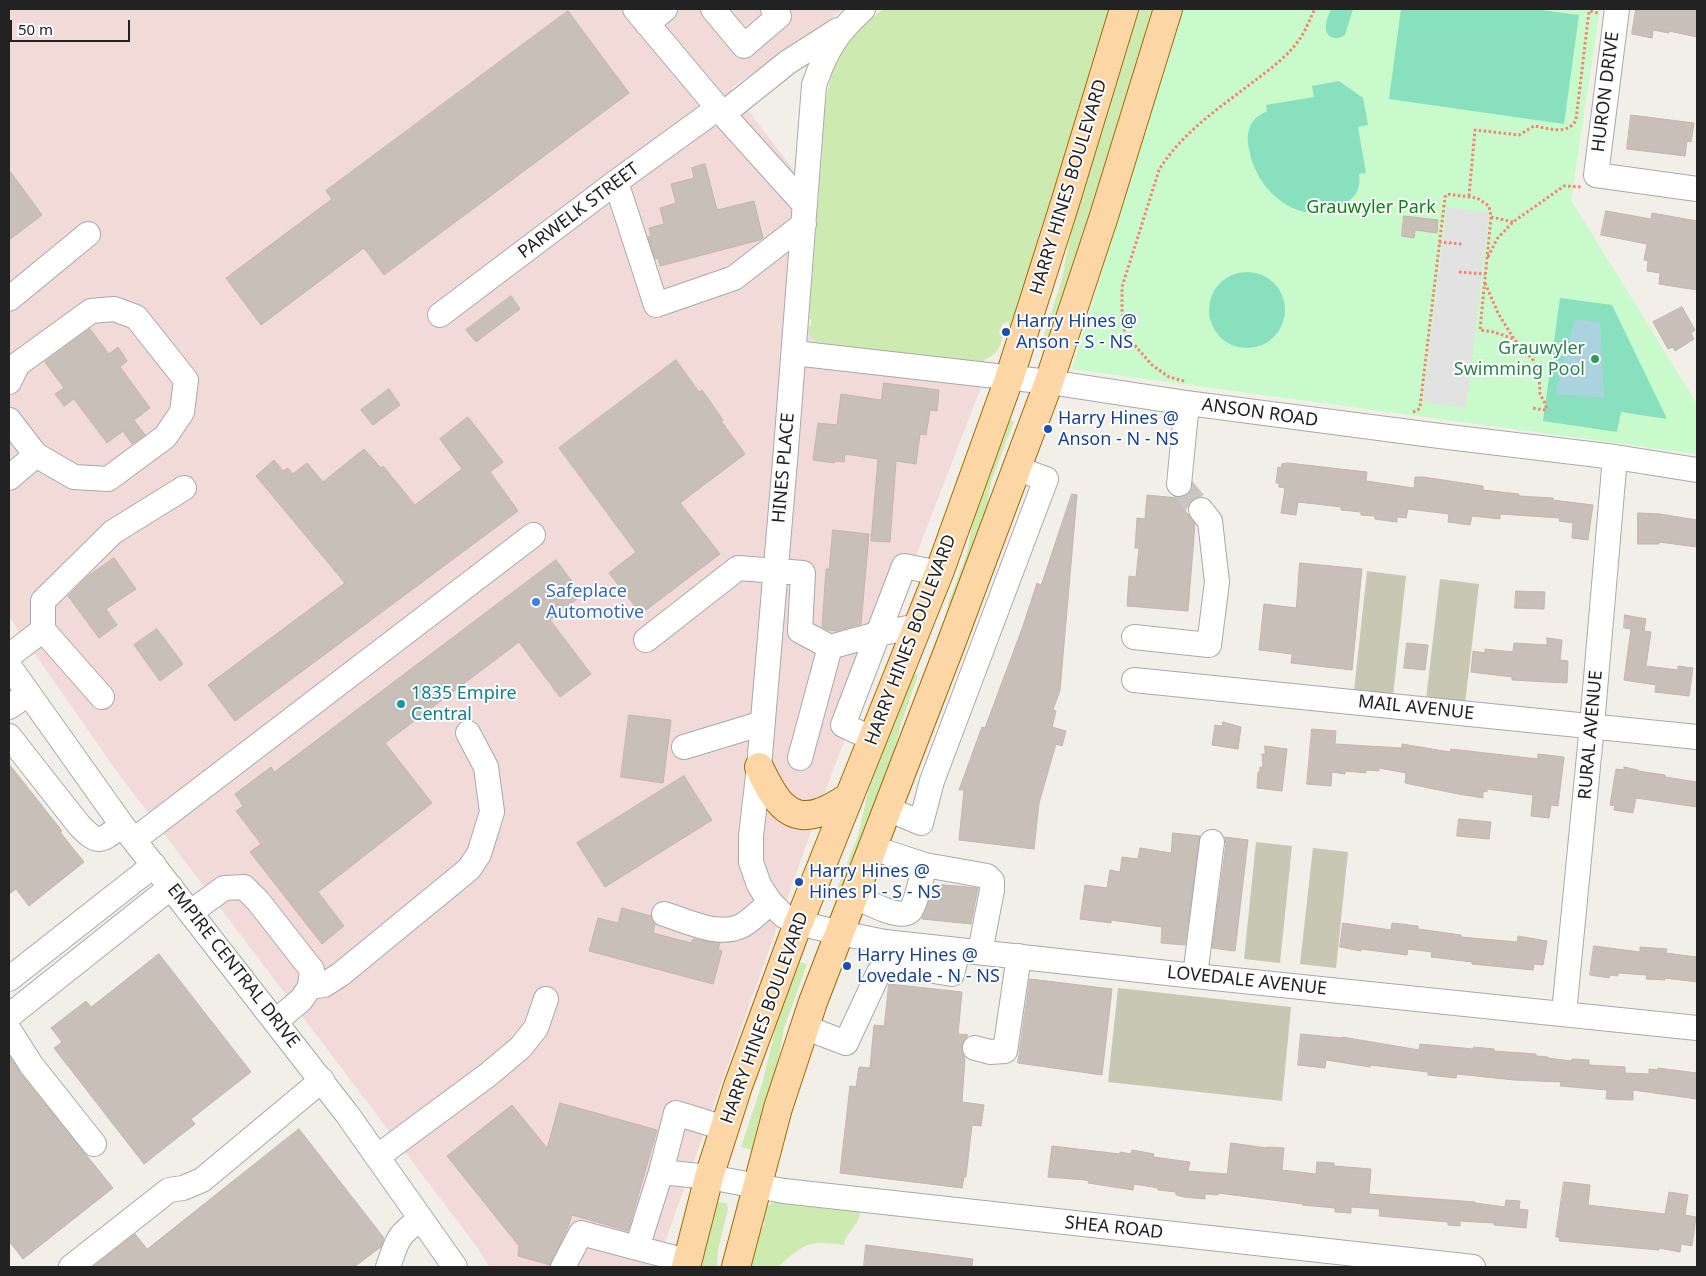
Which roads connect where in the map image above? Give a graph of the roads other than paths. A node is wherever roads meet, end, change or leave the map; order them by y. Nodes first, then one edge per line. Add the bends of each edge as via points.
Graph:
1 (666, 9) edge
2 (714, 9) edge
3 (773, 9) edge
4 (863, 9) edge
5 (1124, 9) edge
6 (1168, 9) edge
7 (1617, 12) edge
8 (641, 16) edge
9 (844, 27) junction
10 (721, 111) junction
11 (616, 182) junction
12 (1697, 189) edge
13 (805, 215) junction
14 (88, 234) dead end
15 (9, 299) edge
16 (440, 315) dead end
17 (794, 353) junction
18 (1009, 379) junction
19 (9, 382) edge
20 (1049, 382) junction
21 (1187, 393) junction
22 (9, 420) edge
23 (36, 455) junction
24 (1615, 457) junction
25 (1018, 469) junction
26 (1697, 470) edge
27 (9, 478) edge
28 (1179, 484) dead end
29 (184, 488) dead end
30 (1200, 510) tunnel mouth
31 (993, 533) junction
32 (533, 535) dead end
33 (1022, 542) junction
34 (775, 571) junction
35 (939, 573) junction
36 (976, 579) junction
37 (1004, 589) junction
38 (918, 626) junction
39 (43, 630) junction
40 (877, 634) junction
41 (1134, 637) dead end
42 (646, 640) dead end
43 (952, 641) junction
44 (830, 647) junction
45 (980, 653) junction
46 (9, 656) edge
47 (9, 666) edge
48 (1134, 680) dead end
49 (102, 697) dead end
50 (18, 701) edge
51 (927, 706) junction
52 (956, 717) junction
53 (763, 723) junction
54 (843, 725) junction
55 (1592, 725) junction
56 (808, 727) junction
57 (468, 733) dead end
58 (9, 736) edge
59 (1697, 737) edge
60 (873, 739) junction
61 (684, 747) dead end
62 (908, 757) junction
63 (800, 758) dead end
64 (759, 767) junction
65 (937, 768) junction
66 (849, 797) junction
67 (888, 810) junction
68 (128, 833) junction
69 (1212, 842) dead end
70 (873, 848) junction
71 (154, 865) junction
72 (925, 865) junction
73 (171, 887) junction
74 (854, 896) junction
75 (770, 902) junction
76 (190, 912) junction
77 (664, 914) dead end
78 (799, 923) junction
79 (840, 933) junction
80 (885, 942) junction
81 (969, 951) junction
82 (1019, 956) junction
83 (885, 968) junction
84 (10, 974) edge
85 (1195, 976) junction
86 (310, 987) junction
87 (546, 999) dead end
88 (1564, 1013) junction
89 (9, 1016) edge
90 (276, 1021) junction
91 (804, 1027) junction
92 (1697, 1028) edge
93 (9, 1030) edge
94 (974, 1048) dead end
95 (322, 1080) junction
96 (724, 1128) junction
97 (94, 1144) dead end
98 (377, 1157) junction
99 (661, 1172) junction
100 (709, 1177) junction
101 (756, 1186) junction
102 (420, 1219) junction
103 (637, 1248) junction
104 (444, 1264) edge
105 (686, 1264) edge
106 (71, 1267) edge
107 (388, 1267) edge
108 (563, 1267) edge
109 (736, 1267) edge
110 (1473, 1267) edge

1 - 8 street
2 - 3 street via 744,46 779,16
4 - 9 street, HINES PLACE
5 - 18 main road, HARRY HINES BOULEVARD
6 - 20 main road
7 - 12 street, HURON DRIVE via 1590,181
8 - 10 street
9 - 10 street via 788,62
9 - 13 street, HINES PLACE via 824,57 814,85
10 - 11 street, PARWELK STREET
10 - 13 street
11 - 13 street via 656,305 734,278
11 - 16 street, PARWELK STREET
13 - 17 street, HINES PLACE
14 - 15 street
17 - 18 street, ANSON ROAD
17 - 34 street, HINES PLACE
18 - 20 street, ANSON ROAD
18 - 35 main road, HARRY HINES BOULEVARD
19 - 23 street via 18,364 91,311 114,309 136,317 186,380 182,412 165,438 108,479 74,477
20 - 21 street, ANSON ROAD
20 - 25 main road
21 - 24 street, ANSON ROAD via 1440,436
21 - 28 street
22 - 23 street
23 - 27 street
24 - 26 street, ANSON ROAD
24 - 55 street, RURAL AVENUE
25 - 31 main road
25 - 33 street via 1046,479
29 - 39 street via 113,532 43,601
30 - 41 street via 1210,521 1217,582 1209,645
31 - 33 street
31 - 36 main road
32 - 68 street
33 - 37 street
34 - 42 street via 738,568
34 - 44 street via 804,573 800,631
34 - 53 street, HINES PLACE
35 - 38 main road, HARRY HINES BOULEVARD
35 - 40 street via 904,566
36 - 37 street
36 - 43 main road
37 - 45 street
38 - 40 street
38 - 43 main road
38 - 60 main road, HARRY HINES BOULEVARD
39 - 46 street
39 - 49 street
40 - 44 street
40 - 54 street
43 - 45 street
43 - 51 main road
44 - 56 street
45 - 52 street
47 - 50 street, EMPIRE CENTRAL DRIVE
48 - 55 street, MAIL AVENUE
50 - 68 street, EMPIRE CENTRAL DRIVE
51 - 52 street
51 - 62 main road
52 - 65 street
53 - 61 street
53 - 64 street, HINES PLACE
54 - 56 street
54 - 60 street
55 - 59 street, MAIL AVENUE
55 - 88 street, RURAL AVENUE
56 - 63 street
57 - 86 street via 486,767 492,812 480,854 469,869 341,974 324,985
58 - 68 street via 90,836 98,840
60 - 66 main road, HARRY HINES BOULEVARD
62 - 65 street
62 - 67 main road
64 - 66 main road via 782,807 800,815 822,812
64 - 75 street, HINES PLACE via 751,862 759,885
65 - 67 street via 921,823
66 - 78 main road, HARRY HINES BOULEVARD
67 - 70 main road
68 - 71 street, EMPIRE CENTRAL DRIVE
69 - 85 street
70 - 72 street
70 - 74 main road
71 - 73 street, EMPIRE CENTRAL DRIVE
71 - 84 street
72 - 74 street via 914,901 906,913 897,914
72 - 81 street via 987,876 992,881 992,890
73 - 76 street, EMPIRE CENTRAL DRIVE
73 - 89 street
74 - 79 main road
75 - 77 street via 744,925 729,931 711,929
75 - 78 street, HINES PLACE via 784,916
76 - 86 street via 224,888 244,887 312,970
76 - 90 street, EMPIRE CENTRAL DRIVE
78 - 79 street, LOVEDALE AVENUE
78 - 96 main road, HARRY HINES BOULEVARD
79 - 80 street, LOVEDALE AVENUE
79 - 91 main road
80 - 81 street, LOVEDALE AVENUE
80 - 83 street via 881,960
81 - 82 street, LOVEDALE AVENUE
81 - 83 street via 952,974 890,964
82 - 85 street, LOVEDALE AVENUE
82 - 94 street via 1005,1051
83 - 91 street via 879,972 846,1043
85 - 88 street, LOVEDALE AVENUE
86 - 90 street via 301,1000
87 - 98 street via 536,1028 522,1047
88 - 92 street, LOVEDALE AVENUE
90 - 95 street, EMPIRE CENTRAL DRIVE
91 - 101 main road
93 - 97 street via 32,1066
95 - 98 street, EMPIRE CENTRAL DRIVE
95 - 106 street via 202,1180 169,1190
96 - 99 street via 676,1113
96 - 100 main road, HARRY HINES BOULEVARD
98 - 102 street, EMPIRE CENTRAL DRIVE
99 - 100 street, SHEA ROAD
99 - 103 street
100 - 101 street, SHEA ROAD
100 - 105 main road, HARRY HINES BOULEVARD
101 - 109 main road
101 - 110 street, SHEA ROAD
102 - 104 street, EMPIRE CENTRAL DRIVE
102 - 107 street via 397,1240
103 - 105 street
103 - 108 street via 581,1233

